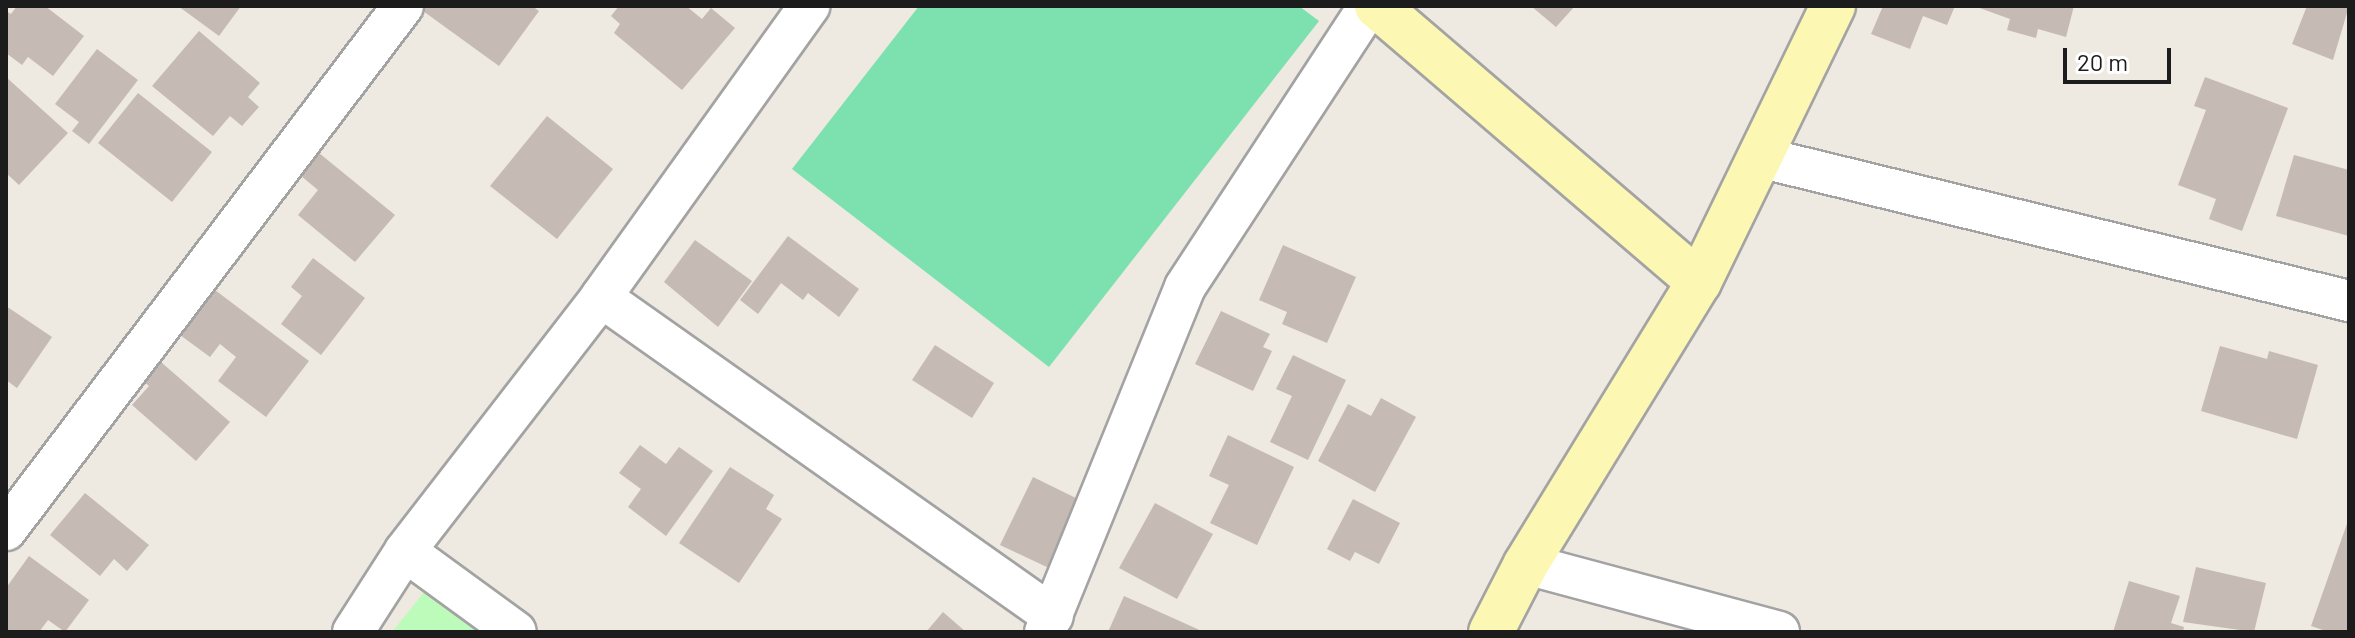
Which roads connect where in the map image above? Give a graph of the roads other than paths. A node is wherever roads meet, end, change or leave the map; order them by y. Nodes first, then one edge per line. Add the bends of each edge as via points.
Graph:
1 (403, 6) edge
2 (809, 6) edge
3 (1369, 6) edge
4 (1377, 6) edge
5 (1833, 6) edge
6 (1759, 157) junction
7 (1699, 282) junction
8 (601, 297) junction
9 (2349, 301) edge
10 (6, 530) edge
11 (405, 551) junction
12 (1526, 564) junction
13 (1049, 624) edge
14 (353, 632) edge
15 (516, 632) edge
16 (1491, 632) edge
17 (1779, 632) edge

1 - 10 street
2 - 8 street
3 - 13 street via 1185,287
4 - 7 street
5 - 6 street
6 - 7 street
6 - 9 street
7 - 12 street
8 - 11 street
8 - 13 street
11 - 14 street
11 - 15 street
12 - 16 street
12 - 17 street

